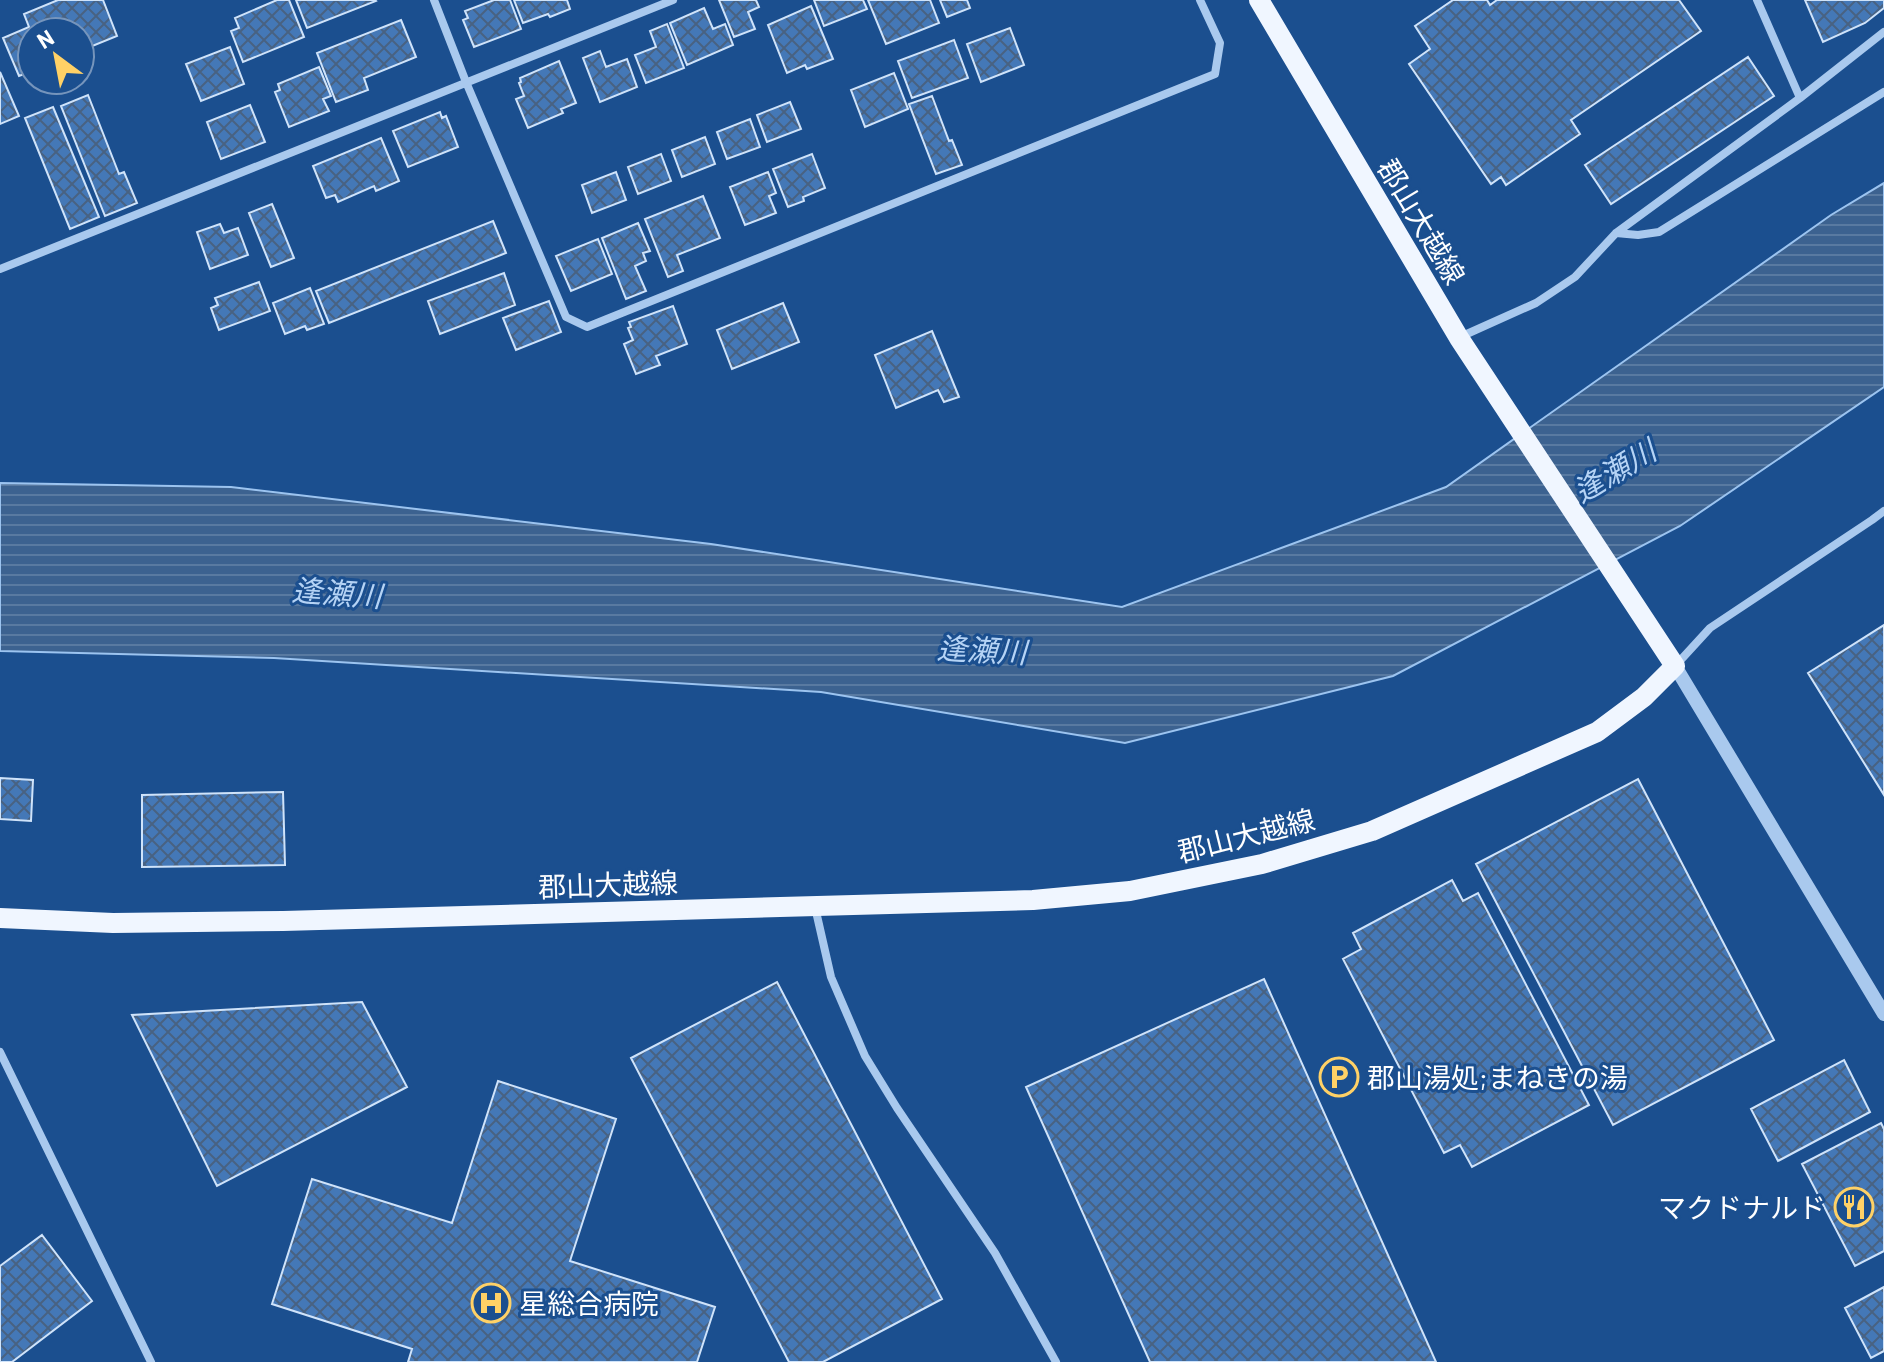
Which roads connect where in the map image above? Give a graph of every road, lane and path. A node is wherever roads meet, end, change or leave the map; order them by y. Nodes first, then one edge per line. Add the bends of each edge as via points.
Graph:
1 (434, 0) edge
2 (673, 0) edge
3 (1200, 0) edge
4 (1259, 0) edge
5 (1757, 0) edge
6 (1884, 32) edge
7 (466, 82) junction
8 (1884, 92) edge
9 (1800, 98) junction
10 (1616, 233) junction
11 (0, 269) edge
12 (1459, 338) junction
13 (1884, 511) edge
14 (1675, 666) junction
15 (815, 906) junction
16 (0, 918) edge
17 (1884, 1014) edge
18 (0, 1052) edge
19 (151, 1362) edge
20 (1056, 1362) edge

1 - 7 street
2 - 7 street
3 - 7 street via 1220,43 1215,74 587,327 566,317
4 - 12 main road, 郡山大越線
5 - 9 street
6 - 9 street
7 - 11 street
8 - 10 street via 1659,232
9 - 10 street
10 - 12 street via 1575,277 1536,303
12 - 14 main road, 郡山大越線
13 - 14 street via 1710,628
14 - 15 main road, 郡山大越線 via 1597,732 1372,831 1262,864 1130,891 1047,899
14 - 17 street
15 - 16 main road, 郡山大越線 via 283,921
15 - 20 street via 831,977 865,1056 995,1253
18 - 19 street

